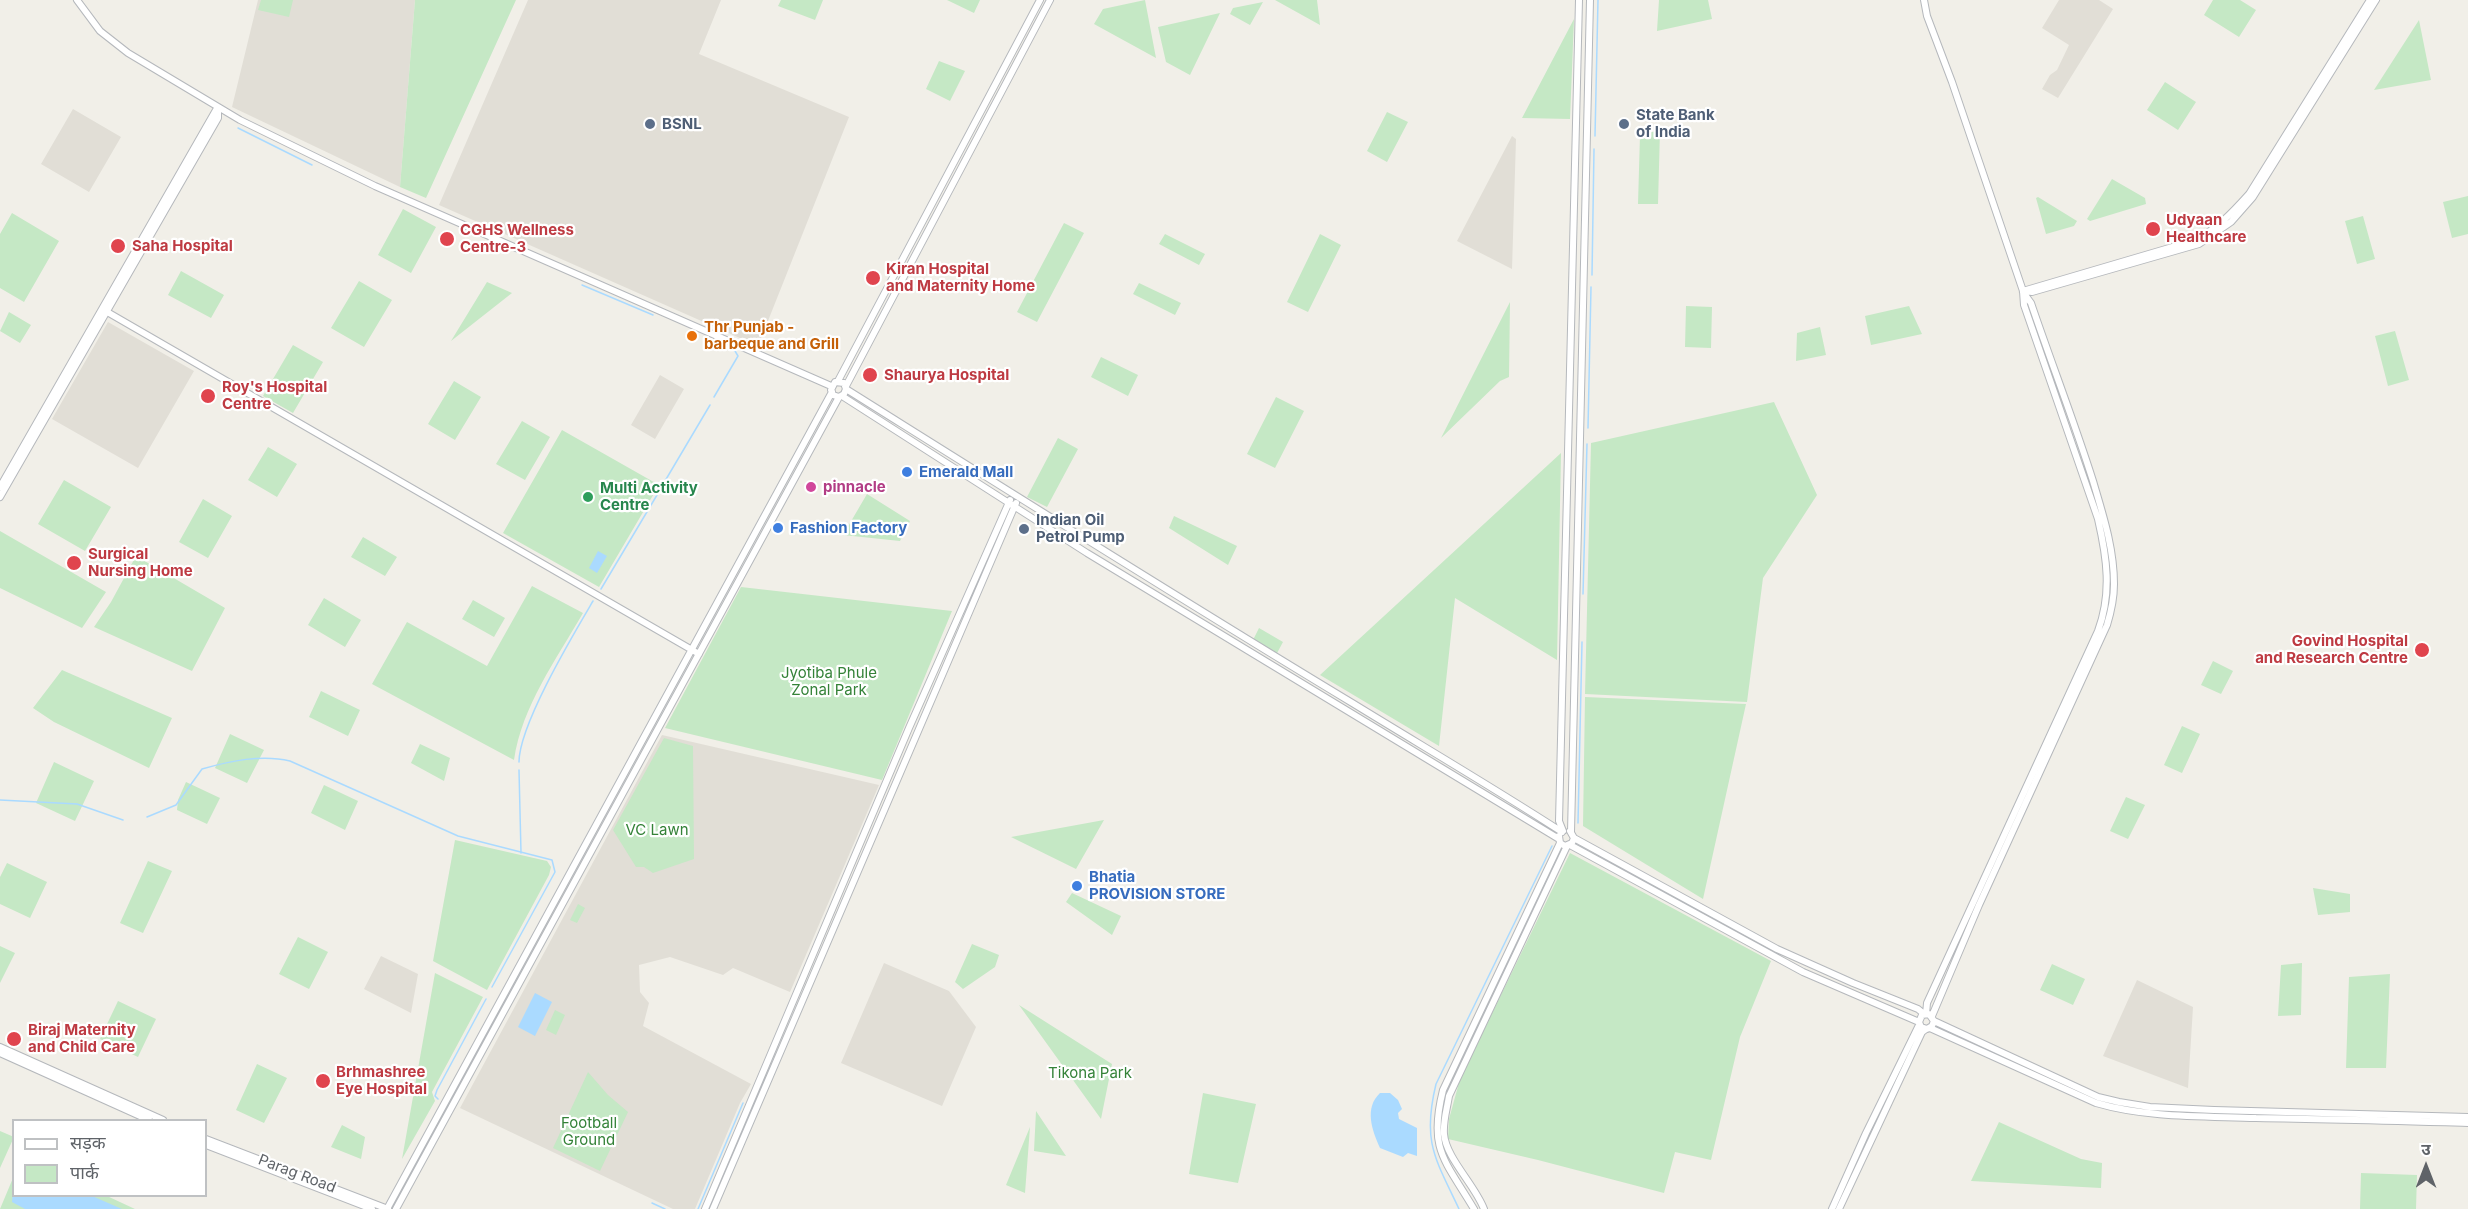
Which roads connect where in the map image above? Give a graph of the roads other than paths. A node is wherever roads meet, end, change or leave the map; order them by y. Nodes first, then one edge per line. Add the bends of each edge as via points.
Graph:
1 (77, 0) edge
2 (1040, 0) edge
3 (1050, 0) edge
4 (1579, 0) edge
5 (1590, 0) edge
6 (1924, 0) edge
7 (2370, 0) edge
8 (2376, 0) edge
9 (218, 107) junction
10 (2023, 291) junction
11 (104, 311) junction
12 (838, 381) junction
13 (846, 387) junction
14 (831, 389) junction
15 (841, 396) junction
16 (0, 487) edge
17 (1016, 496) junction
18 (0, 497) edge
19 (1009, 502) junction
20 (1016, 507) junction
21 (983, 558) junction
22 (991, 562) junction
23 (690, 649) junction
24 (699, 654) junction
25 (653, 717) junction
26 (662, 723) junction
27 (1563, 832) junction
28 (1573, 835) junction
29 (1564, 843) junction
30 (1929, 1016) junction
31 (1919, 1023) junction
32 (1928, 1029) junction
33 (0, 1047) edge
34 (0, 1053) edge
35 (2127, 1107) junction
36 (2468, 1117) edge
37 (147, 1119) edge
38 (161, 1119) edge
39 (2468, 1123) edge
40 (207, 1139) edge
41 (207, 1145) edge
42 (372, 1209) edge
43 (387, 1209) edge
44 (396, 1209) edge
45 (705, 1209) edge
46 (713, 1209) edge
47 (1474, 1209) edge
48 (1484, 1209) edge
49 (1832, 1209) edge
50 (1839, 1209) edge

1 - 9 street via 99,31
2 - 12 street
3 - 13 street
4 - 27 street via 1559,821
5 - 28 street
6 - 10 street
7 - 10 street via 2249,194 2230,216 2193,241
8 - 10 street via 2253,197 2231,222 2199,244 2032,292
9 - 11 street via 218,118
9 - 14 street via 375,186
10 - 30 street via 2031,303 2078,437 2111,545 2112,609
11 - 16 street
11 - 18 street
11 - 23 street
12 - 13 street
12 - 14 street
13 - 15 street
13 - 17 street
14 - 15 street
14 - 23 street
15 - 19 street
15 - 24 street
17 - 19 street
17 - 20 street
17 - 27 street
19 - 20 street
19 - 21 street
20 - 22 street
20 - 29 street
21 - 22 street
21 - 45 street
22 - 46 street
23 - 24 street
23 - 25 street
24 - 26 street
25 - 26 street
25 - 43 street
26 - 44 street
27 - 28 street
27 - 29 street
28 - 29 street
28 - 30 street via 1776,949
29 - 31 street via 1803,972
29 - 47 street via 1443,1090 1436,1136 1440,1151
29 - 48 street via 1449,1096 1444,1118 1448,1149
30 - 31 street
30 - 32 street
30 - 35 street via 2098,1097
31 - 32 street
31 - 49 street
32 - 35 street via 2096,1103
32 - 50 street via 1922,1032
33 - 38 street
34 - 37 street
35 - 36 street
35 - 39 street via 2228,1117
40 - 43 street, Parag Road
41 - 42 street, Parag Road

